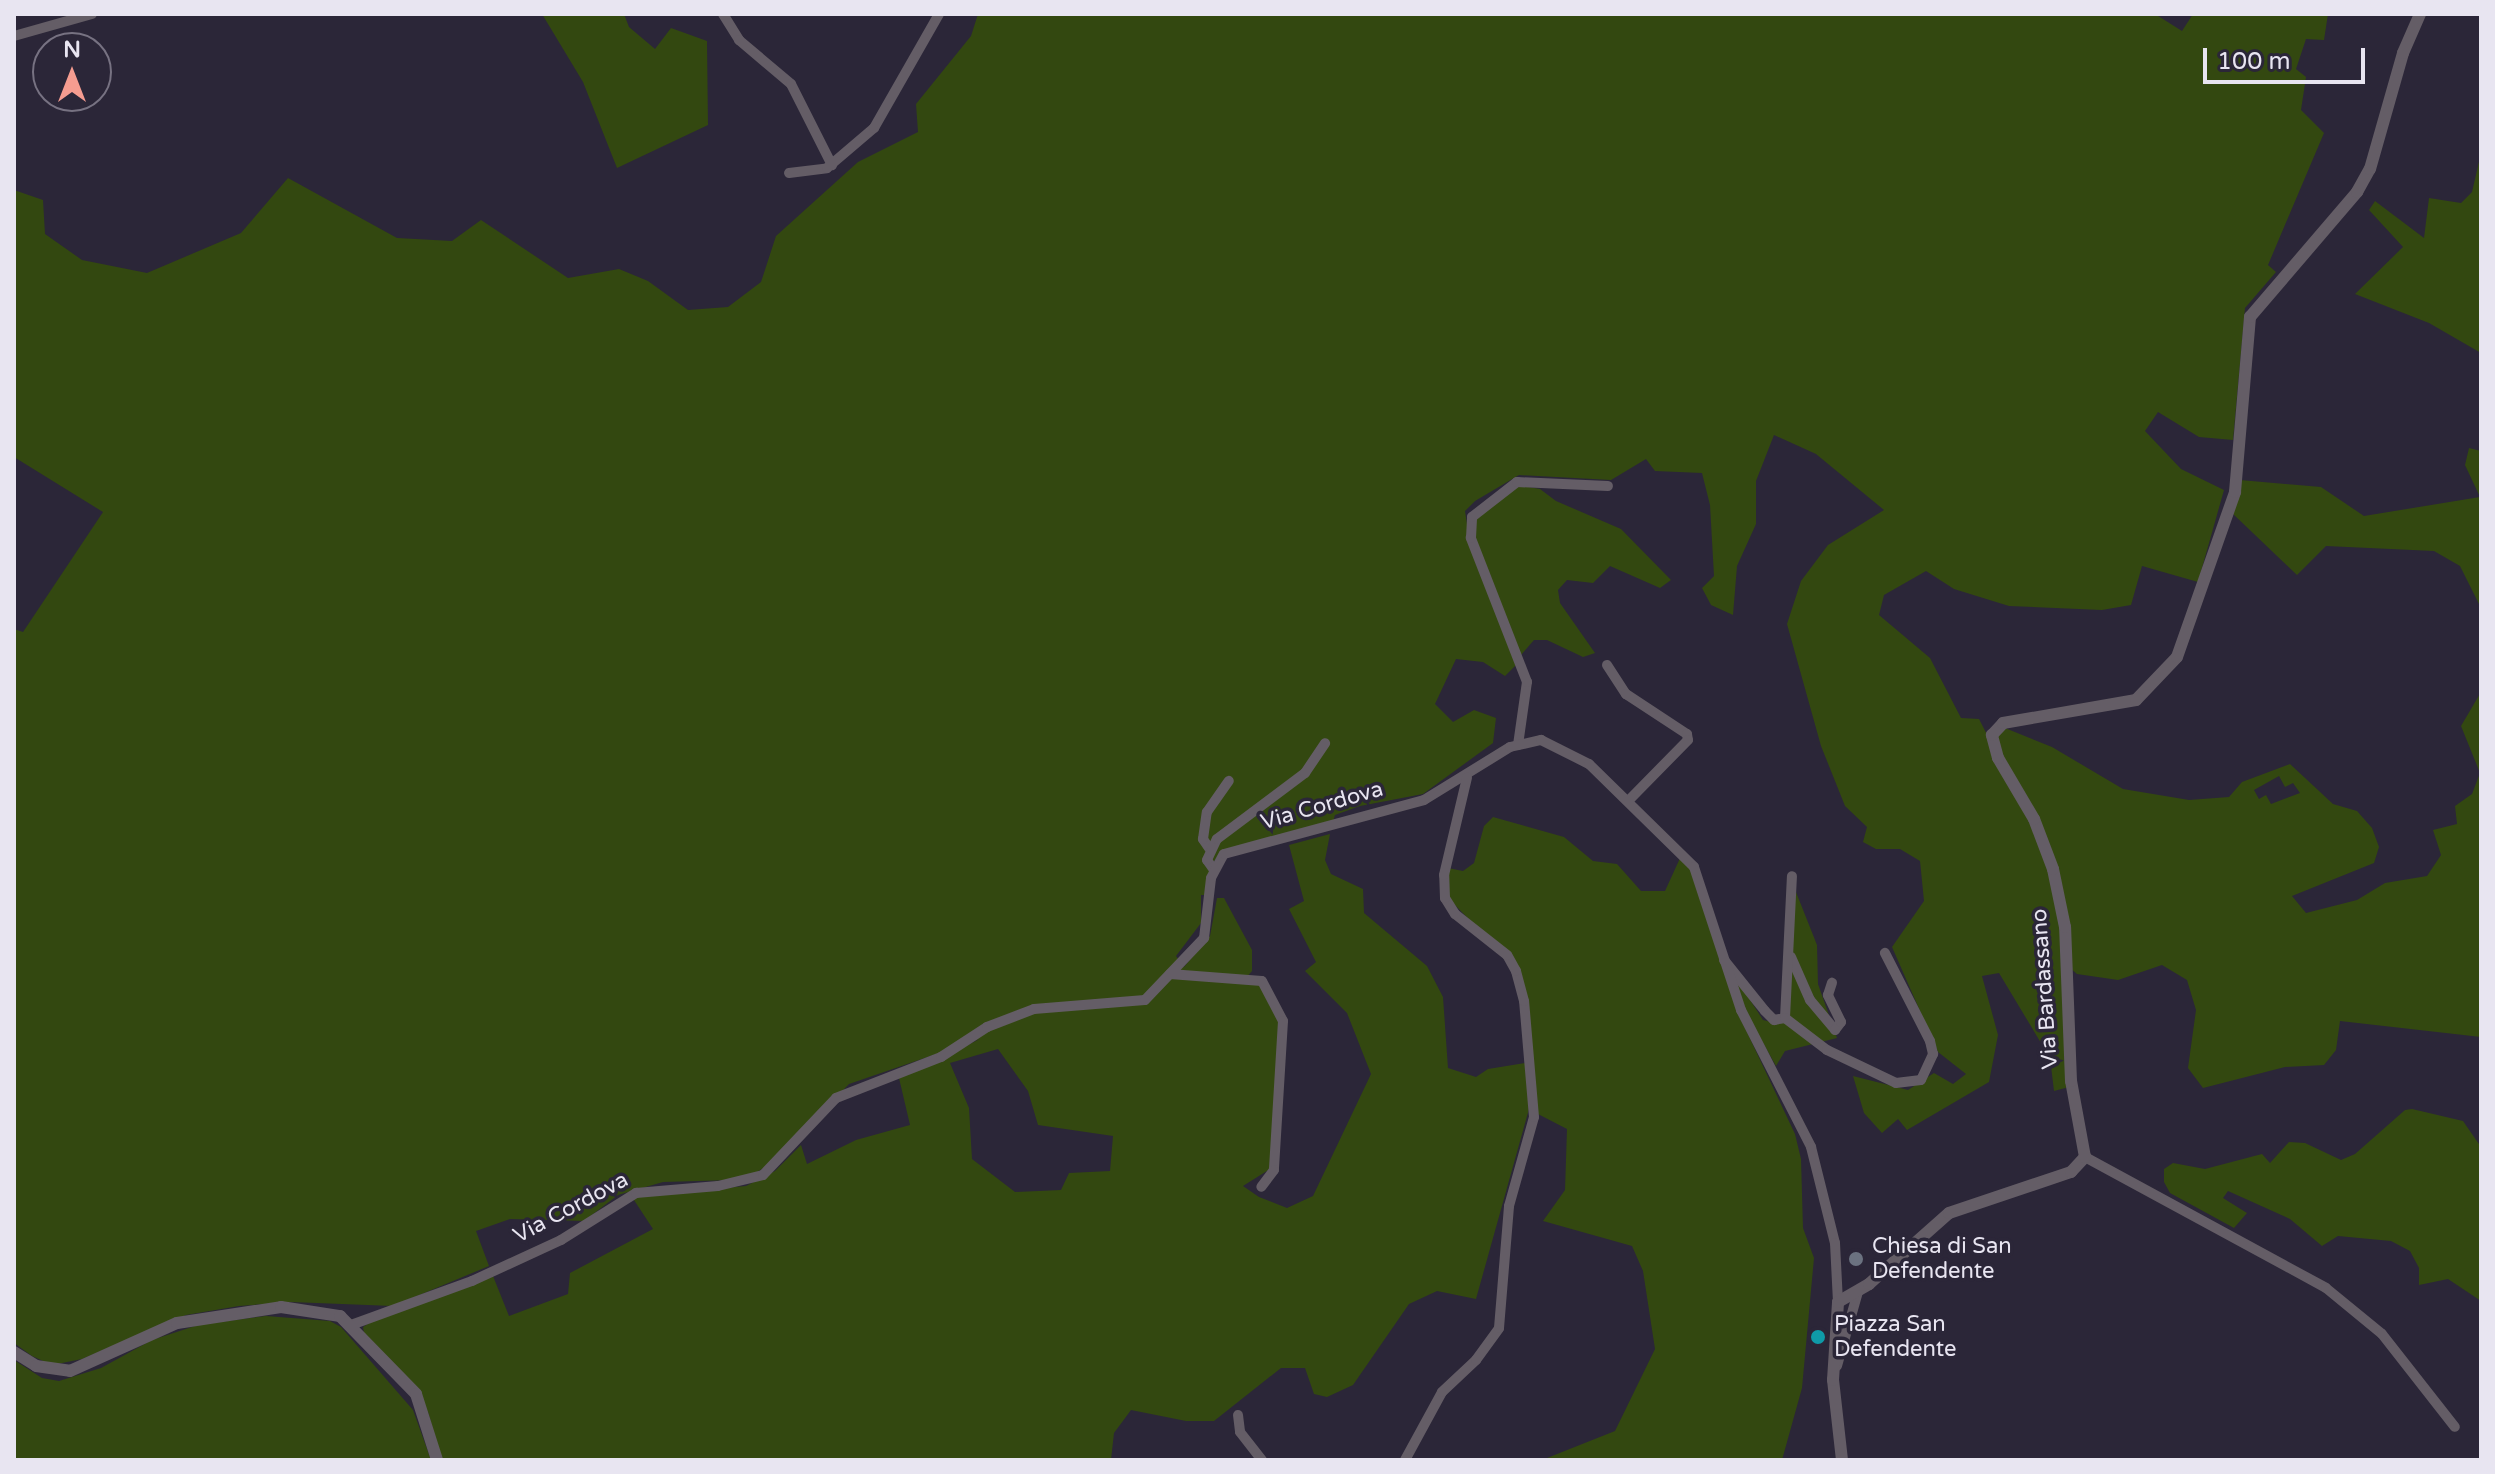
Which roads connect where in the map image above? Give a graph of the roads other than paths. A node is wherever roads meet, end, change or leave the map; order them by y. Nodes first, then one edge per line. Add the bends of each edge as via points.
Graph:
1 (92, 14) edge
2 (723, 14) edge
3 (939, 14) edge
4 (2420, 14) edge
5 (14, 36) edge
6 (832, 165) junction
7 (789, 173) dead end
8 (1608, 486) dead end
9 (1607, 665) dead end
10 (1325, 743) dead end
11 (1518, 745) junction
12 (1467, 778) junction
13 (1229, 781) dead end
14 (1630, 799) junction
15 (1209, 848) junction
16 (1214, 870) junction
17 (1792, 876) dead end
18 (1790, 952) junction
19 (1885, 953) dead end
20 (1723, 958) junction
21 (1170, 974) junction
22 (1832, 983) dead end
23 (1785, 1018) junction
24 (2085, 1157) junction
25 (1261, 1187) dead end
26 (1858, 1292) junction
27 (1838, 1302) junction
28 (351, 1325) junction
29 (14, 1352) edge
30 (1833, 1380) junction
31 (1238, 1415) dead end
32 (2455, 1427) dead end
33 (437, 1460) edge
34 (1262, 1460) edge
35 (1405, 1460) edge
36 (1842, 1460) edge

1 - 5 street
2 - 6 street via 739,40 791,84
3 - 6 street via 874,128
4 - 24 street, Via Bardassano via 2403,53 2370,169 2357,192 2250,317 2235,492 2177,657 2136,700 2003,723 1992,735 1998,758 2034,819 2053,869 2065,927 2071,1081
6 - 7 street via 805,175
8 - 11 street via 1517,482 1472,517 1471,538 1527,682
9 - 14 street via 1626,694 1687,734 1688,740
10 - 15 street via 1305,773
11 - 12 street, Via Cordova
11 - 14 street via 1541,740 1589,764
12 - 16 street, Via Cordova via 1424,800 1224,854
12 - 35 street via 1444,875 1445,898 1455,914 1507,955 1516,971 1524,1001 1534,1117 1509,1206 1499,1328 1436,1402 1429,1425
13 - 15 street via 1207,812 1203,839
14 - 20 street via 1694,867
15 - 16 street via 1207,860
16 - 21 street, Via Cordova via 1204,938
17 - 18 street
18 - 22 street via 1810,1000 1835,1030 1841,1022 1828,995
18 - 23 street
19 - 23 street via 1930,1041 1933,1054 1921,1080 1896,1083 1827,1050
20 - 23 street via 1774,1020
20 - 27 street via 1741,1010 1811,1147 1835,1243
21 - 25 street via 1262,981 1283,1021 1274,1170
21 - 28 street, Via Cordova via 1145,1000 1034,1009 987,1027 941,1057 857,1087 836,1098 763,1175 718,1186 636,1193 561,1240 472,1281
24 - 26 street via 2071,1172 1949,1213
24 - 32 street via 2326,1288 2382,1334
26 - 27 street
26 - 30 street
27 - 30 street
28 - 29 street via 340,1316 281,1307 177,1323 70,1371 36,1366
28 - 33 street via 385,1367 416,1394
30 - 36 street
31 - 34 street via 1240,1432

